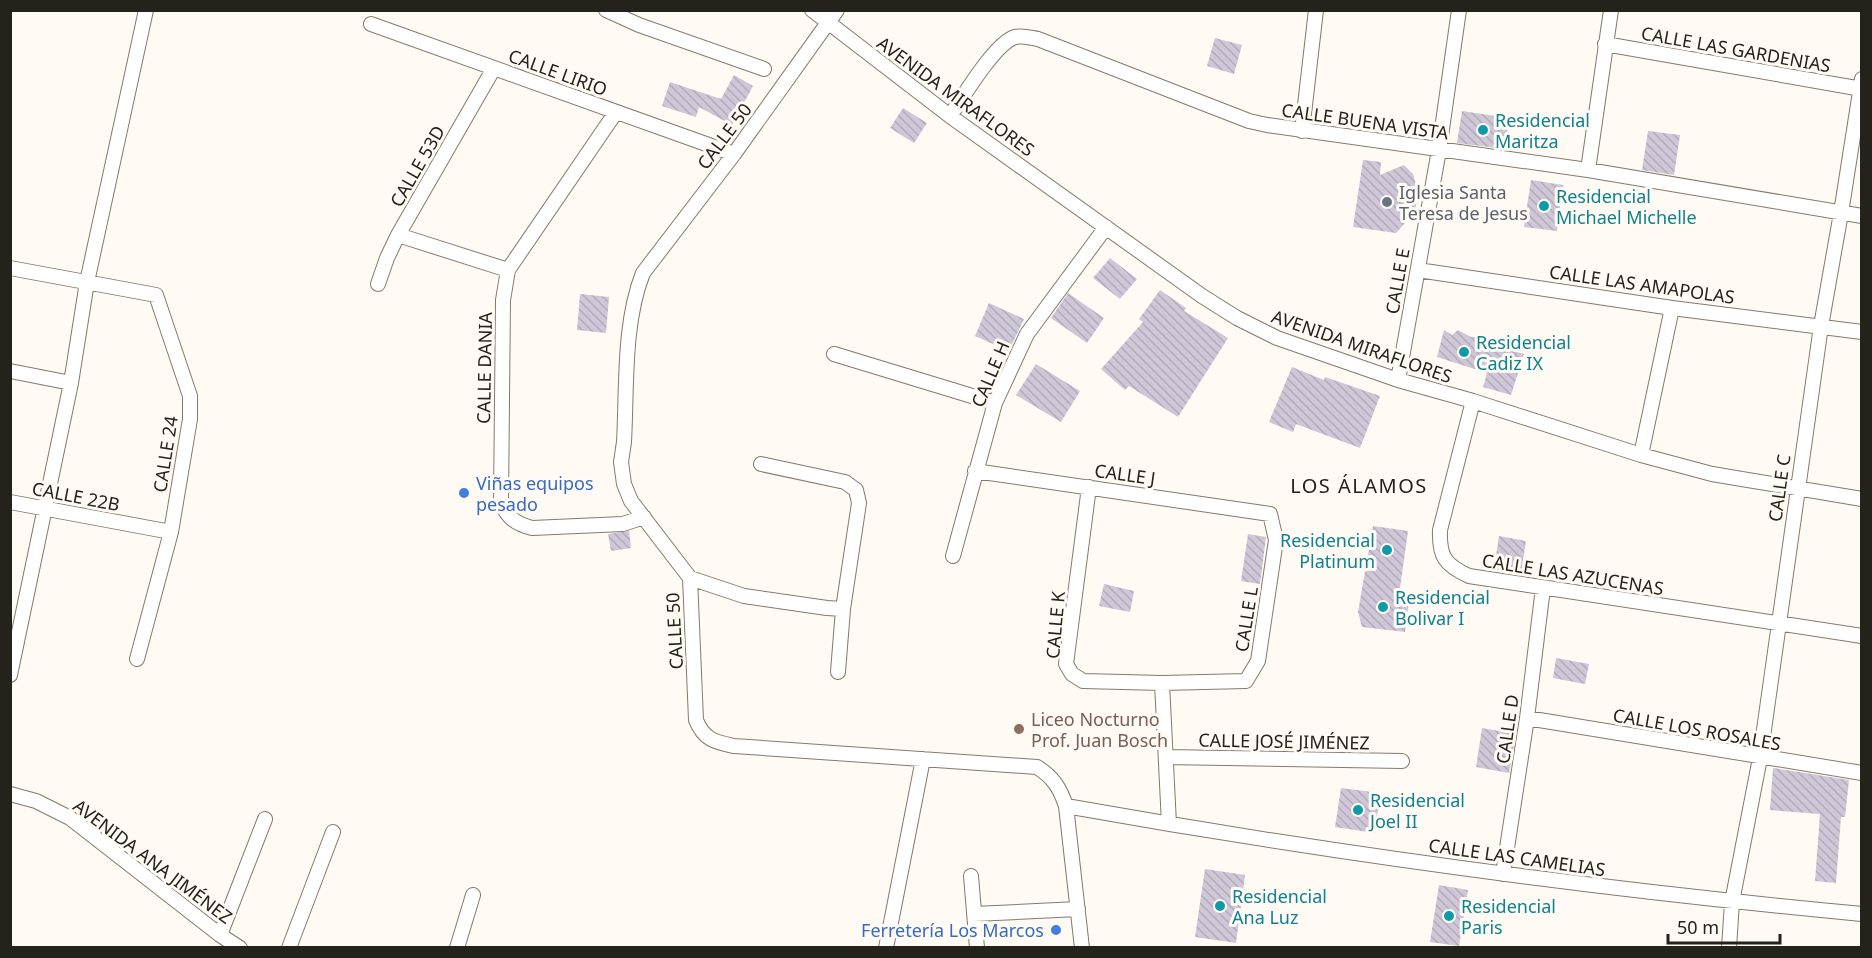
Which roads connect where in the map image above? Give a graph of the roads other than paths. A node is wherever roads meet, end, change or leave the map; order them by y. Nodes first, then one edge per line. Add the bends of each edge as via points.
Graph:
1 (146, 10) edge
2 (606, 10) edge
3 (644, 10) edge
4 (812, 10) edge
5 (837, 10) edge
6 (1316, 10) edge
7 (1458, 10) edge
8 (1611, 10) edge
9 (828, 23) junction
10 (371, 24) dead end
11 (639, 25) junction
12 (1605, 44) junction
13 (494, 68) junction
14 (764, 69) dead end
15 (1861, 86) edge
16 (616, 112) junction
17 (950, 116) junction
18 (1302, 131) junction
19 (1440, 150) junction
20 (734, 154) junction
21 (1588, 170) junction
22 (1841, 213) junction
23 (1862, 216) edge
24 (1106, 226) junction
25 (398, 235) junction
26 (10, 268) edge
27 (508, 270) junction
28 (1418, 270) junction
29 (87, 282) junction
30 (378, 284) dead end
31 (1672, 308) junction
32 (1821, 326) junction
33 (1862, 332) edge
34 (834, 354) dead end
35 (10, 371) edge
36 (1398, 380) junction
37 (70, 383) junction
38 (1473, 401) junction
39 (995, 403) junction
40 (1641, 455) junction
41 (761, 464) dead end
42 (975, 471) junction
43 (1089, 487) junction
44 (1797, 489) junction
45 (1862, 499) edge
46 (10, 502) edge
47 (45, 508) junction
48 (1270, 514) joint
49 (644, 517) junction
50 (171, 532) junction
51 (953, 556) dead end
52 (690, 578) junction
53 (1543, 588) junction
54 (843, 609) junction
55 (1778, 624) junction
56 (1862, 636) edge
57 (137, 659) dead end
58 (11, 667) edge
59 (838, 672) dead end
60 (1162, 684) junction
61 (1527, 718) junction
62 (1166, 758) junction
63 (1760, 758) junction
64 (923, 759) junction
65 (1402, 761) dead end
66 (1862, 773) edge
67 (10, 794) edge
68 (1066, 806) junction
69 (265, 819) dead end
70 (1169, 824) junction
71 (333, 832) dead end
72 (1503, 874) junction
73 (971, 876) dead end
74 (473, 895) dead end
75 (1732, 902) junction
76 (1078, 909) junction
77 (975, 914) junction
78 (1862, 914) edge
79 (220, 934) junction
80 (240, 948) edge
81 (289, 948) edge
82 (457, 948) edge
83 (885, 948) edge
84 (977, 948) edge
85 (1082, 948) edge
86 (1729, 948) edge

1 - 29 street
2 - 11 street
3 - 11 street
4 - 9 street, AVENIDA MIRAFLORES
5 - 9 street, CALLE 50
6 - 18 street
7 - 19 street, CALLE E
8 - 12 street
9 - 17 street, AVENIDA MIRAFLORES
9 - 20 street, CALLE 50
10 - 13 street, CALLE LIRIO
11 - 14 street
12 - 15 street, CALLE LAS GARDENIAS
12 - 21 street
13 - 16 street, CALLE LIRIO
13 - 25 street, CALLE 53D
15 - 22 street, CALLE C
16 - 20 street, CALLE LIRIO
16 - 27 street, CALLE DANIA
17 - 18 street, CALLE BUENA VISTA via 999,46 1015,37 1026,37 1249,121
17 - 24 street, AVENIDA MIRAFLORES
18 - 19 street, CALLE BUENA VISTA
19 - 21 street, CALLE BUENA VISTA
19 - 28 street, CALLE E
20 - 49 street, CALLE 50 via 643,273 635,292 630,315 621,462 631,501
21 - 22 street, CALLE BUENA VISTA
22 - 23 street, CALLE BUENA VISTA
22 - 32 street, CALLE C
24 - 36 street, AVENIDA MIRAFLORES via 1237,318 1277,338
24 - 39 street, CALLE H via 1027,334
25 - 27 street
25 - 30 street, CALLE 53D
26 - 29 street, CALLE 24
27 - 49 street, CALLE DANIA via 503,300 504,512 532,528 623,524
28 - 31 street, CALLE LAS AMAPOLAS
28 - 36 street, CALLE E
29 - 37 street
29 - 50 street, CALLE 24 via 156,295 190,396 190,419
31 - 32 street, CALLE LAS AMAPOLAS
31 - 40 street
32 - 33 street, CALLE LAS AMAPOLAS
32 - 44 street, CALLE C
34 - 39 street
35 - 37 street
36 - 38 street, AVENIDA MIRAFLORES
37 - 47 street
38 - 40 street, AVENIDA MIRAFLORES
38 - 53 street, CALLE LAS AZUCENAS via 1440,530 1443,559 1469,576
39 - 42 street, CALLE H
40 - 44 street, AVENIDA MIRAFLORES via 1712,474
41 - 54 street via 845,482 856,490 859,503
42 - 43 street, CALLE J
42 - 51 street, CALLE H
43 - 48 street, CALLE J
43 - 60 street, CALLE K via 1066,664 1083,681
44 - 45 street, AVENIDA MIRAFLORES
44 - 55 street, CALLE C
46 - 47 street, CALLE 22B
47 - 50 street, CALLE 22B
47 - 58 street
48 - 60 street, CALLE L via 1276,540 1258,661 1246,681
49 - 52 street, CALLE 50
50 - 57 street, CALLE 24
52 - 54 street via 744,596
52 - 64 street, CALLE 50 via 696,720 708,738 734,746
53 - 55 street, CALLE LAS AZUCENAS
53 - 61 street, CALLE D
54 - 59 street
55 - 56 street, CALLE LAS AZUCENAS
55 - 63 street, CALLE C
60 - 62 street
61 - 63 street, CALLE LOS ROSALES
61 - 72 street, CALLE D
62 - 65 street, CALLE JOSÉ JIMÉNEZ
62 - 70 street
63 - 66 street, CALLE LOS ROSALES
63 - 75 street, CALLE C
64 - 68 street, CALLE 50 via 1037,767 1061,789
64 - 83 street
67 - 79 street, AVENIDA ANA JIMÉNEZ via 36,801 70,818
68 - 70 street, CALLE LAS CAMELIAS
68 - 76 street, CALLE 50
69 - 79 street
70 - 72 street, CALLE LAS CAMELIAS
71 - 81 street
72 - 75 street, CALLE LAS CAMELIAS
73 - 77 street
74 - 82 street
75 - 78 street, CALLE LAS CAMELIAS
75 - 86 street, CALLE C
76 - 77 street
76 - 85 street, CALLE 50
77 - 84 street
79 - 80 street, AVENIDA ANA JIMÉNEZ

